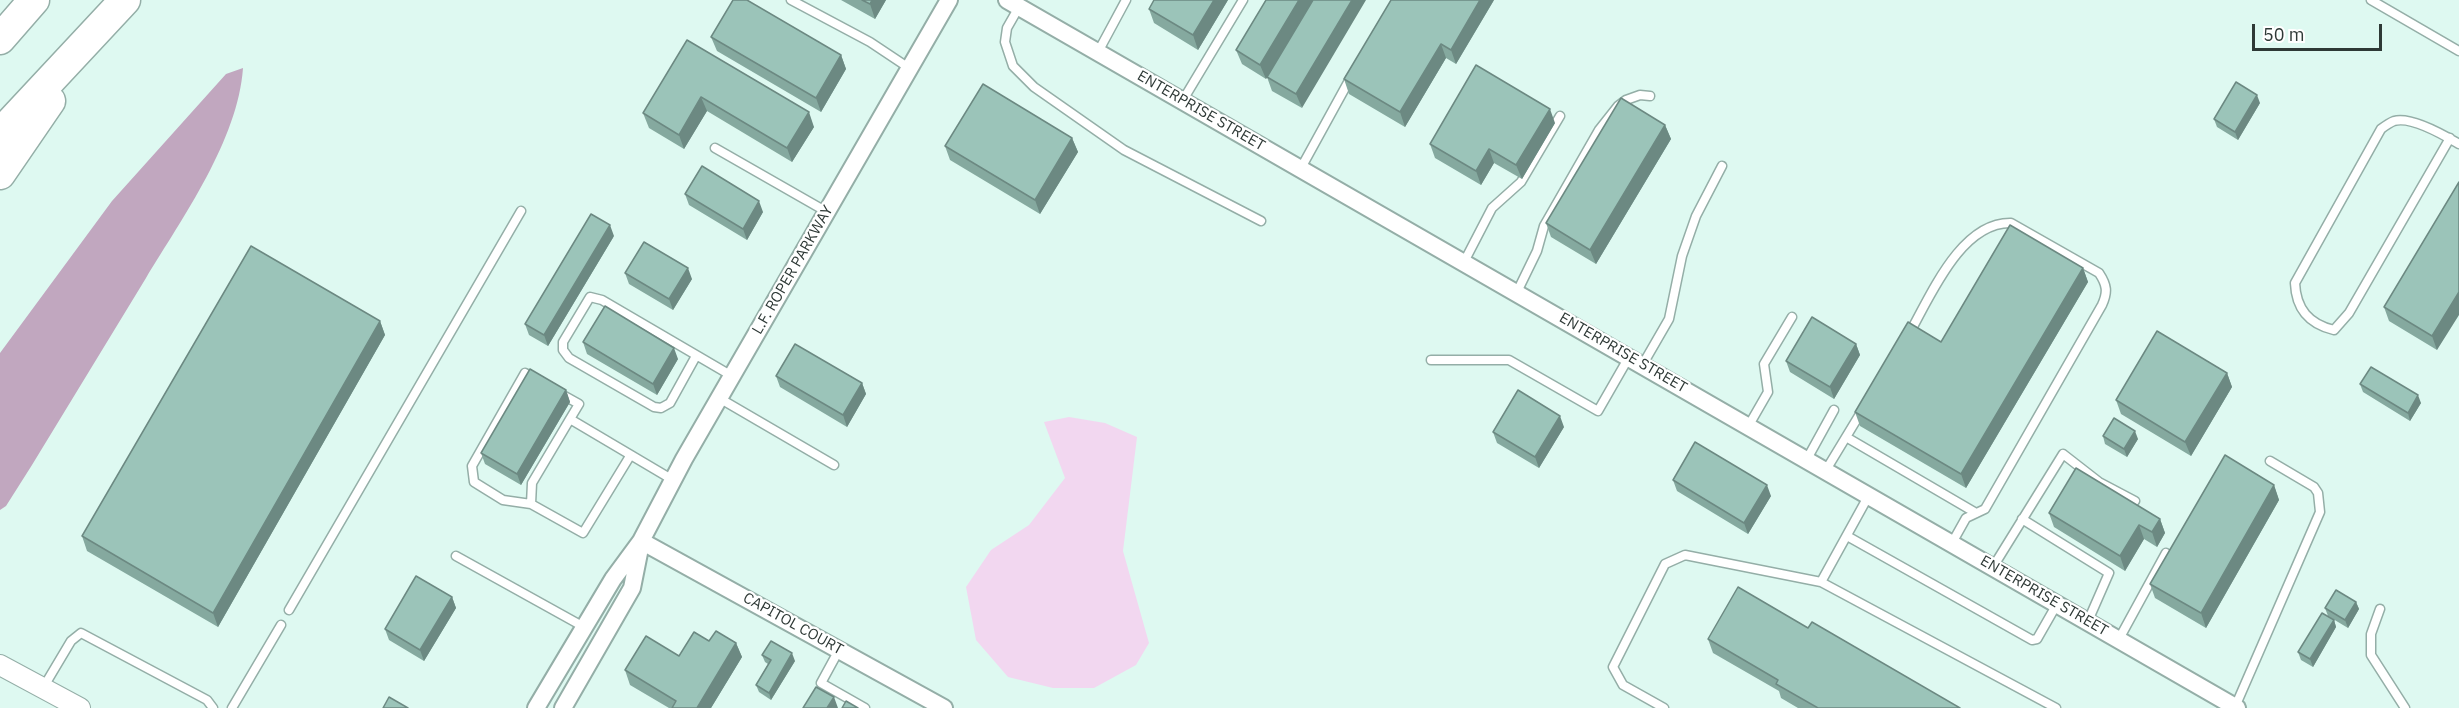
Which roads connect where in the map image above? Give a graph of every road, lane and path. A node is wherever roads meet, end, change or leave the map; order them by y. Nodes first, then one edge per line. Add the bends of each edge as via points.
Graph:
1 (34, 0) edge
2 (125, 0) edge
3 (791, 0) edge
4 (948, 0) edge
5 (1126, 0) edge
6 (1243, 0) edge
7 (2371, 0) edge
8 (1013, 3) edge
9 (101, 27) junction
10 (0, 39) edge
11 (2458, 47) edge
12 (1098, 52) junction
13 (909, 68) junction
14 (1354, 72) edge
15 (1650, 96) dead end
16 (1183, 100) junction
17 (1560, 116) dead end
18 (0, 134) edge
19 (2450, 138) junction
20 (2459, 144) edge
21 (715, 148) dead end
22 (1722, 166) dead end
23 (1301, 168) junction
24 (0, 174) edge
25 (521, 211) dead end
26 (826, 212) junction
27 (1261, 221) dead end
28 (1464, 262) junction
29 (1517, 292) junction
30 (1792, 317) dead end
31 (1906, 338) edge
32 (696, 356) junction
33 (1431, 360) dead end
34 (1636, 360) junction
35 (732, 376) junction
36 (543, 383) edge
37 (552, 389) edge
38 (1870, 397) edge
39 (719, 398) junction
40 (1834, 410) dead end
41 (570, 419) junction
42 (1749, 425) junction
43 (1846, 437) junction
44 (630, 456) junction
45 (1807, 459) junction
46 (2270, 461) dead end
47 (834, 465) dead end
48 (1826, 470) junction
49 (673, 480) junction
50 (1869, 495) junction
51 (2135, 501) edge
52 (531, 504) junction
53 (1976, 513) junction
54 (2022, 519) junction
55 (1847, 536) junction
56 (641, 541) junction
57 (1952, 543) junction
58 (2166, 553) edge
59 (456, 556) dead end
60 (1993, 567) junction
61 (1821, 582) junction
62 (2057, 603) junction
63 (2380, 609) dead end
64 (289, 610) dead end
65 (2088, 621) junction
66 (281, 625) dead end
67 (584, 627) junction
68 (2119, 639) junction
69 (839, 650) junction
70 (0, 665) edge
71 (821, 683) junction
72 (43, 688) junction
73 (815, 692) edge
74 (2236, 707) edge
75 (80, 708) edge
76 (213, 708) edge
77 (232, 708) edge
78 (536, 708) edge
79 (563, 708) edge
80 (865, 708) edge
81 (944, 708) edge
82 (1664, 708) edge
83 (2056, 708) edge
84 (2405, 708) edge

1 - 10 highway
2 - 9 highway
3 - 13 lane via 870,42
4 - 13 street, L.F. ROPER PARKWAY
5 - 12 lane
6 - 16 lane
7 - 11 lane
8 - 12 street, ENTERPRISE STREET
8 - 27 lane via 1005,42 1012,66 1034,87 1124,150
9 - 18 highway
9 - 24 highway
12 - 16 street, ENTERPRISE STREET
13 - 26 street, L.F. ROPER PARKWAY
14 - 23 lane
15 - 29 lane via 1626,100 1599,130 1544,226
16 - 23 street, ENTERPRISE STREET
17 - 28 lane via 1521,182 1492,208
19 - 19 lane via 2349,313 2334,330 2320,327 2304,315 2295,284 2381,129 2396,120 2418,123
19 - 20 lane
21 - 26 lane
22 - 34 lane via 1696,216 1682,256 1668,319
23 - 28 street, ENTERPRISE STREET
25 - 64 lane
26 - 35 street, L.F. ROPER PARKWAY
28 - 29 street, ENTERPRISE STREET
29 - 34 street, ENTERPRISE STREET
30 - 42 lane via 1764,364 1768,392
31 - 53 lane via 1960,249 1998,223 2011,223 2099,273 2106,283 2103,304 1990,500
32 - 32 lane via 602,300 590,297 562,350 569,358 661,408 670,403
32 - 35 lane
33 - 34 lane via 1509,360 1598,411
34 - 42 street, ENTERPRISE STREET
35 - 39 street, L.F. ROPER PARKWAY
36 - 52 lane via 525,373 472,466 474,482 483,488 503,500
37 - 41 lane via 579,404
38 - 43 lane
39 - 47 lane
39 - 49 street, L.F. ROPER PARKWAY
40 - 45 lane
41 - 44 lane
41 - 52 lane via 532,483
42 - 45 street, ENTERPRISE STREET
43 - 48 lane
43 - 53 lane
44 - 49 lane
44 - 52 lane via 583,533
45 - 48 street, ENTERPRISE STREET
46 - 74 lane via 2314,487 2320,512
48 - 50 street, ENTERPRISE STREET
49 - 56 street, L.F. ROPER PARKWAY
50 - 55 lane
50 - 57 street, ENTERPRISE STREET
51 - 54 lane via 2099,482 2063,454
53 - 57 lane via 1966,518
54 - 60 lane
54 - 65 lane via 2109,573
55 - 61 lane
55 - 62 lane via 2032,639 2037,639
56 - 67 street, L.F. ROPER PARKWAY
56 - 69 street, CAPITOL COURT
56 - 79 street, L.F. ROPER PARKWAY via 632,588
57 - 60 street, ENTERPRISE STREET
58 - 68 lane
59 - 67 lane
60 - 62 street, ENTERPRISE STREET
61 - 82 lane via 1685,555 1665,564 1613,667 1623,685
61 - 83 lane
62 - 65 street, ENTERPRISE STREET
63 - 84 lane via 2371,634 2371,655
65 - 68 street, ENTERPRISE STREET
66 - 77 lane
67 - 78 street, L.F. ROPER PARKWAY
68 - 74 street, ENTERPRISE STREET
69 - 71 lane
69 - 81 street, CAPITOL COURT
70 - 72 street
71 - 73 lane
71 - 80 lane
72 - 75 street
72 - 76 lane via 71,641 81,633 207,700

